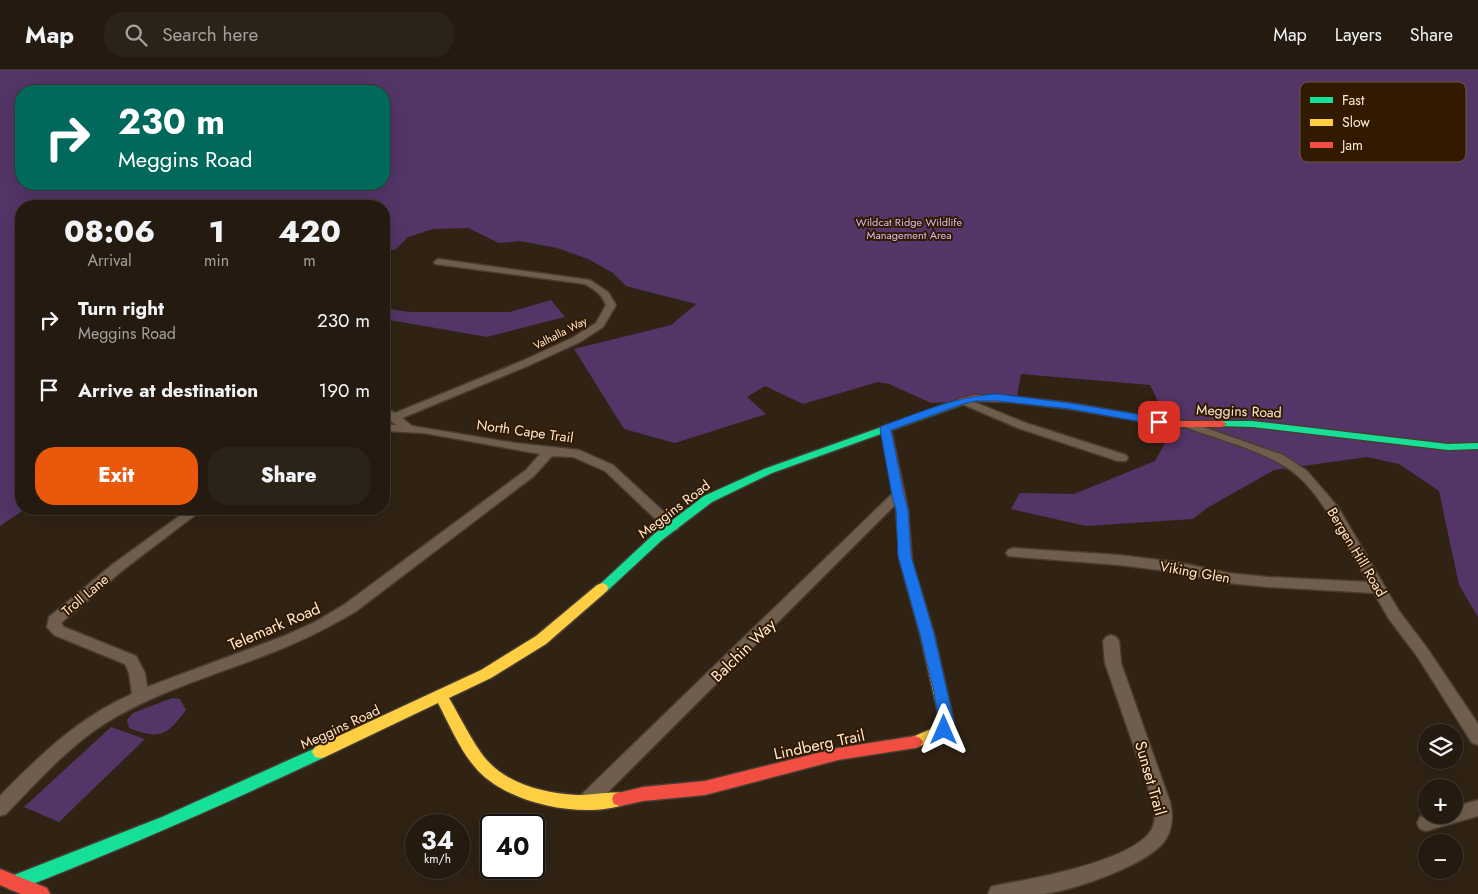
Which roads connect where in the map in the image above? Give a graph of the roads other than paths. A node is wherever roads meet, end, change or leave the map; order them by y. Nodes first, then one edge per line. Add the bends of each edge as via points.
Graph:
1 (438, 262) dead end
2 (964, 401) junction
3 (390, 413) edge
4 (390, 416) edge
5 (1186, 424) junction
6 (390, 428) edge
7 (886, 429) junction
8 (409, 430) junction
9 (1478, 446) edge
10 (549, 452) junction
11 (1122, 458) dead end
12 (898, 495) junction
13 (189, 515) edge
14 (672, 527) junction
15 (1012, 553) dead end
16 (1378, 588) junction
17 (1111, 641) dead end
18 (441, 696) junction
19 (140, 698) junction
20 (1478, 738) edge
21 (586, 802) junction
22 (0, 808) edge
23 (1478, 808) edge
24 (1463, 812) edge
25 (0, 877) edge
26 (15, 883) junction
27 (42, 894) edge
28 (998, 894) edge

1 - 3 street, Valhalla Way via 587,282 602,290 611,305 593,332 526,364
2 - 5 street, Meggins Road via 1009,399
2 - 7 street, Meggins Road
2 - 11 street via 1054,437
4 - 8 street
5 - 9 street, Meggins Road via 1252,424 1448,447
5 - 16 street, Bergen Hill Road via 1279,458 1303,474 1333,510
6 - 8 street
7 - 12 street, Lindberg Trail
7 - 14 street, Meggins Road via 747,479 708,499
8 - 10 street, North Cape Trail
10 - 14 street, North Cape Trail via 575,453 608,468
10 - 19 street, Telemark Road via 530,473 326,624
12 - 21 street, Balchin Way
12 - 21 street, Lindberg Trail via 905,556 941,692 947,722 944,730 911,744 838,754 705,788 643,794 602,803
13 - 19 street, Troll Lane via 118,567 54,621 54,627 59,631 131,660 137,673
14 - 18 street, Meggins Road via 541,640 486,674
15 - 16 street, Viking Glen via 1119,560 1268,582
16 - 20 street, Bergen Hill Road
17 - 28 street, Sunset Trail via 1113,663 1165,820 1158,839 1098,870
18 - 21 street, Lindberg Trail via 480,763 496,777 544,799
18 - 26 street, Meggins Road via 191,812
19 - 22 street, Telemark Road via 99,719 60,749
23 - 24 street
25 - 26 street
26 - 27 street

